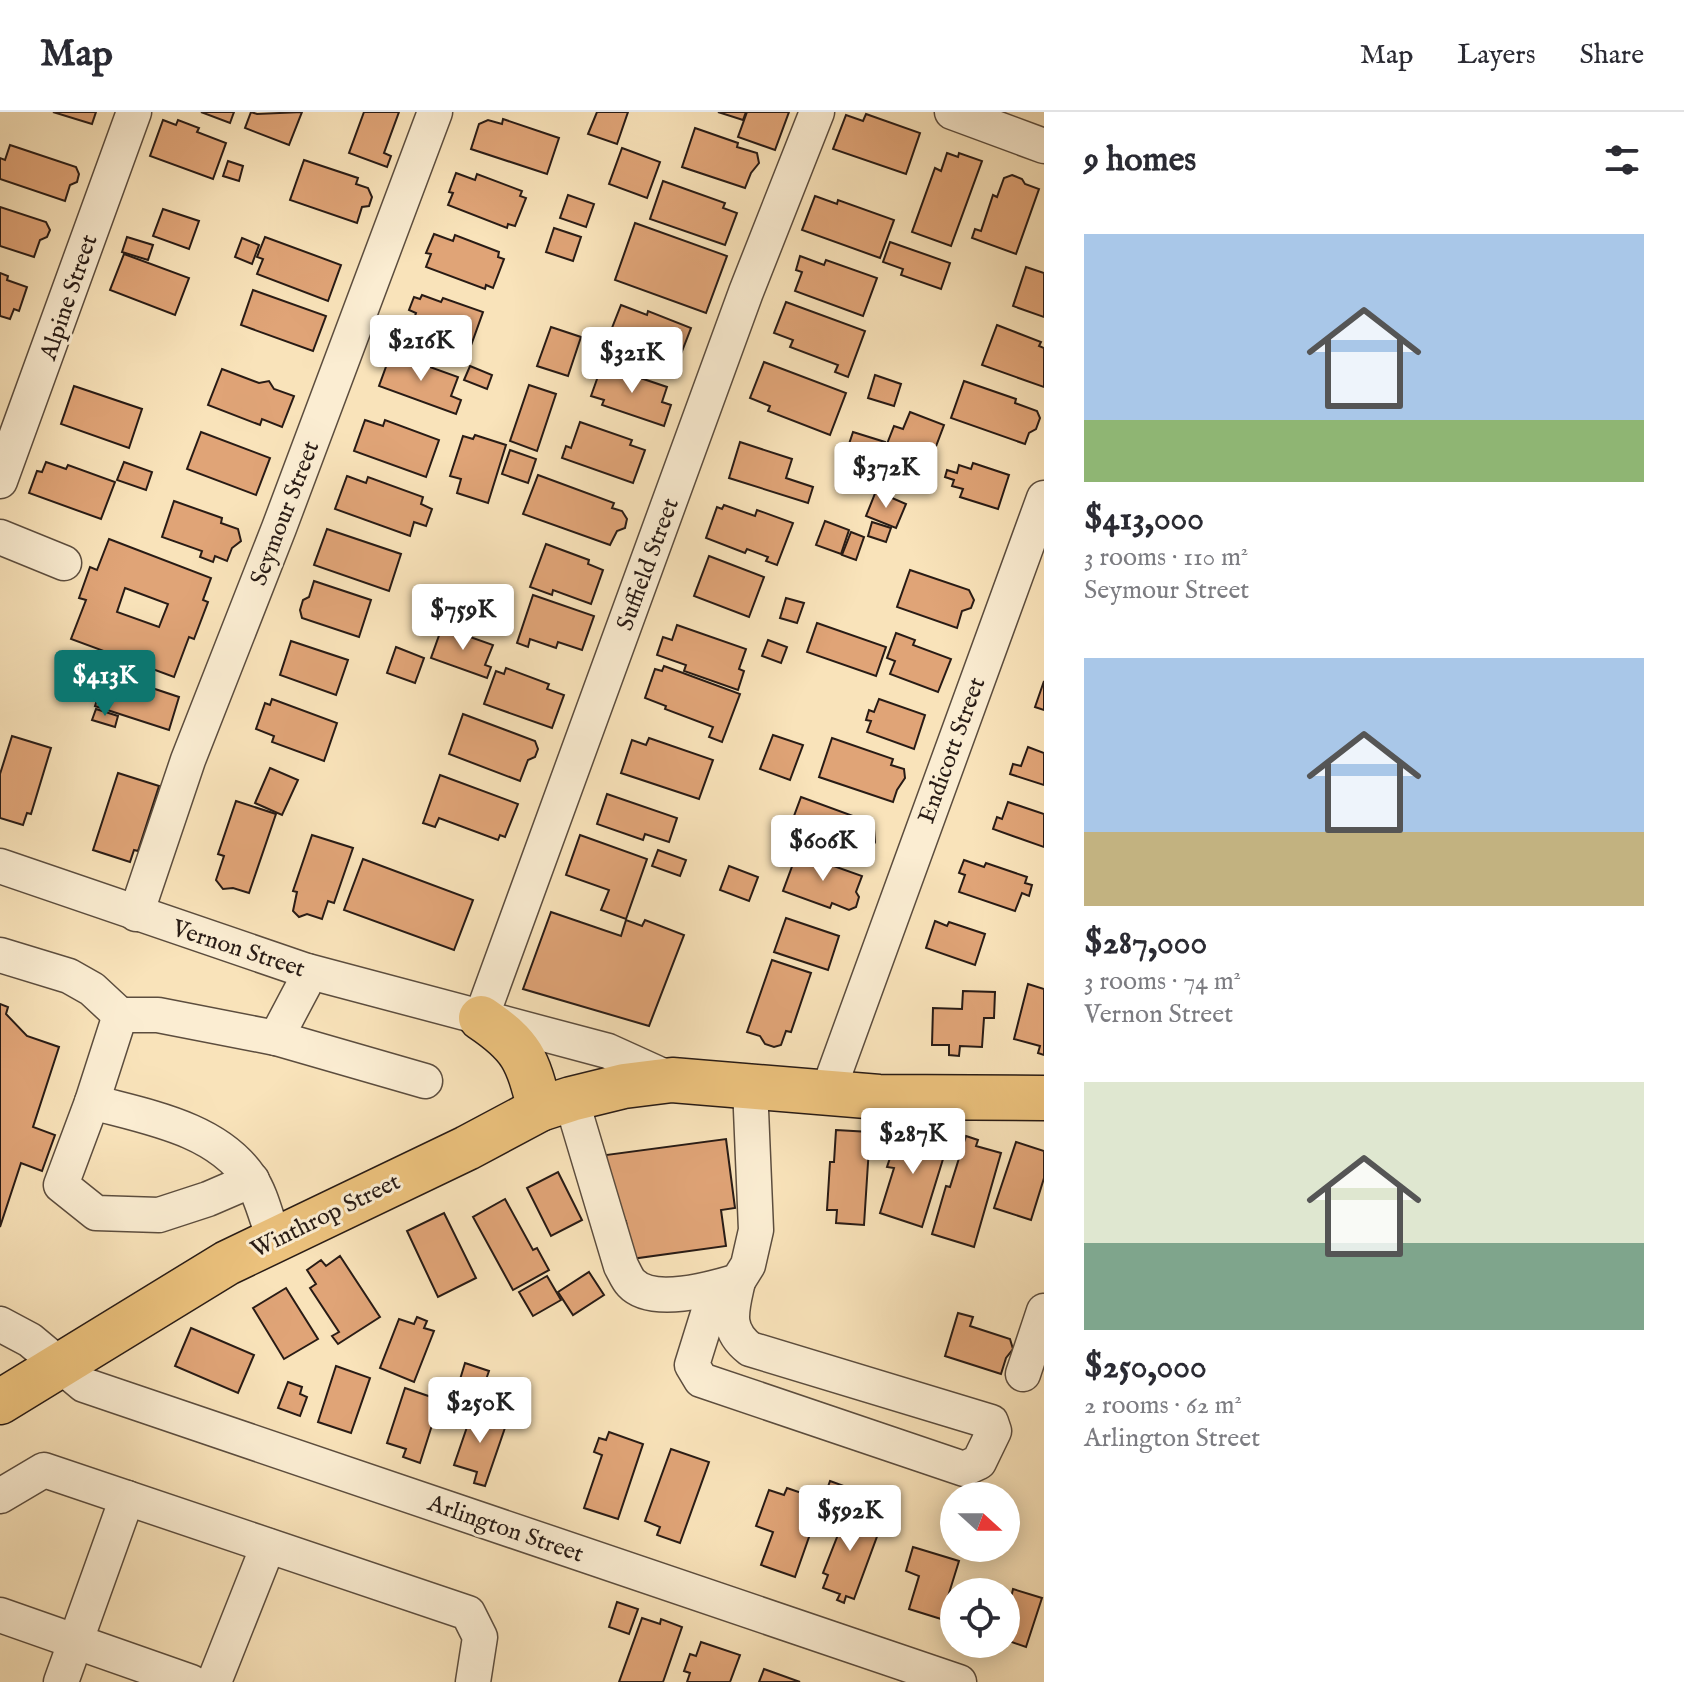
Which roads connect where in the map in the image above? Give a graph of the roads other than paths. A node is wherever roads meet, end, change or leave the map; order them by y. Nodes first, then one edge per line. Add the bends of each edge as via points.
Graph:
1 (134, 112) edge
2 (435, 112) edge
3 (817, 112) edge
4 (952, 112) edge
5 (1044, 146) edge
6 (0, 481) edge
7 (1044, 498) edge
8 (0, 537) edge
9 (64, 563) dead end
10 (0, 866) edge
11 (136, 914) junction
12 (0, 955) edge
13 (307, 971) junction
14 (120, 1015) junction
15 (481, 1018) junction
16 (276, 1038) junction
17 (672, 1080) junction
18 (425, 1081) dead end
19 (750, 1086) junction
20 (827, 1094) junction
21 (1044, 1098) edge
22 (92, 1102) junction
23 (555, 1104) junction
24 (252, 1180) junction
25 (275, 1241) junction
26 (727, 1284) junction
27 (1044, 1311) edge
28 (0, 1324) edge
29 (60, 1364) junction
30 (1023, 1374) dead end
31 (0, 1402) edge
32 (0, 1496) edge
33 (127, 1498) junction
34 (268, 1546) junction
35 (0, 1615) edge
36 (75, 1641) junction
37 (61, 1682) edge
38 (191, 1682) edge
39 (214, 1682) edge
40 (473, 1682) edge
41 (959, 1682) edge

1 - 6 street, Alpine Street
2 - 11 street, Seymour Street via 188,760
3 - 15 street, Suffield Street
4 - 5 street
7 - 20 street, Endicott Street
8 - 9 street
10 - 11 street, Vernon Street
11 - 13 street, Vernon Street
12 - 14 street via 69,976
13 - 15 street, Vernon Street
13 - 16 street
14 - 16 street via 158,1015
14 - 22 street
15 - 17 street, Vernon Street via 608,1051
15 - 23 main road via 508,1036
16 - 18 street
17 - 19 main road
17 - 23 main road, Winthrop Street
19 - 20 main road
19 - 26 street via 756,1230 748,1265
20 - 21 main road
22 - 24 street via 176,1124 230,1154
22 - 24 street via 61,1185 96,1213 159,1215
23 - 25 main road, Winthrop Street
23 - 26 street via 631,1283 644,1292 667,1294
24 - 25 street
25 - 29 main road, Winthrop Street via 227,1263
26 - 26 street via 692,1365 701,1380 964,1469 979,1462 994,1431 991,1422 750,1349 737,1339
27 - 30 street
28 - 29 street, Arlington Street
29 - 31 main road, Winthrop Street
29 - 41 street, Arlington Street via 84,1385
32 - 33 street via 44,1470
33 - 34 street
33 - 36 street
34 - 39 street
34 - 40 street via 468,1613 480,1637
35 - 36 street
36 - 37 street
36 - 38 street

